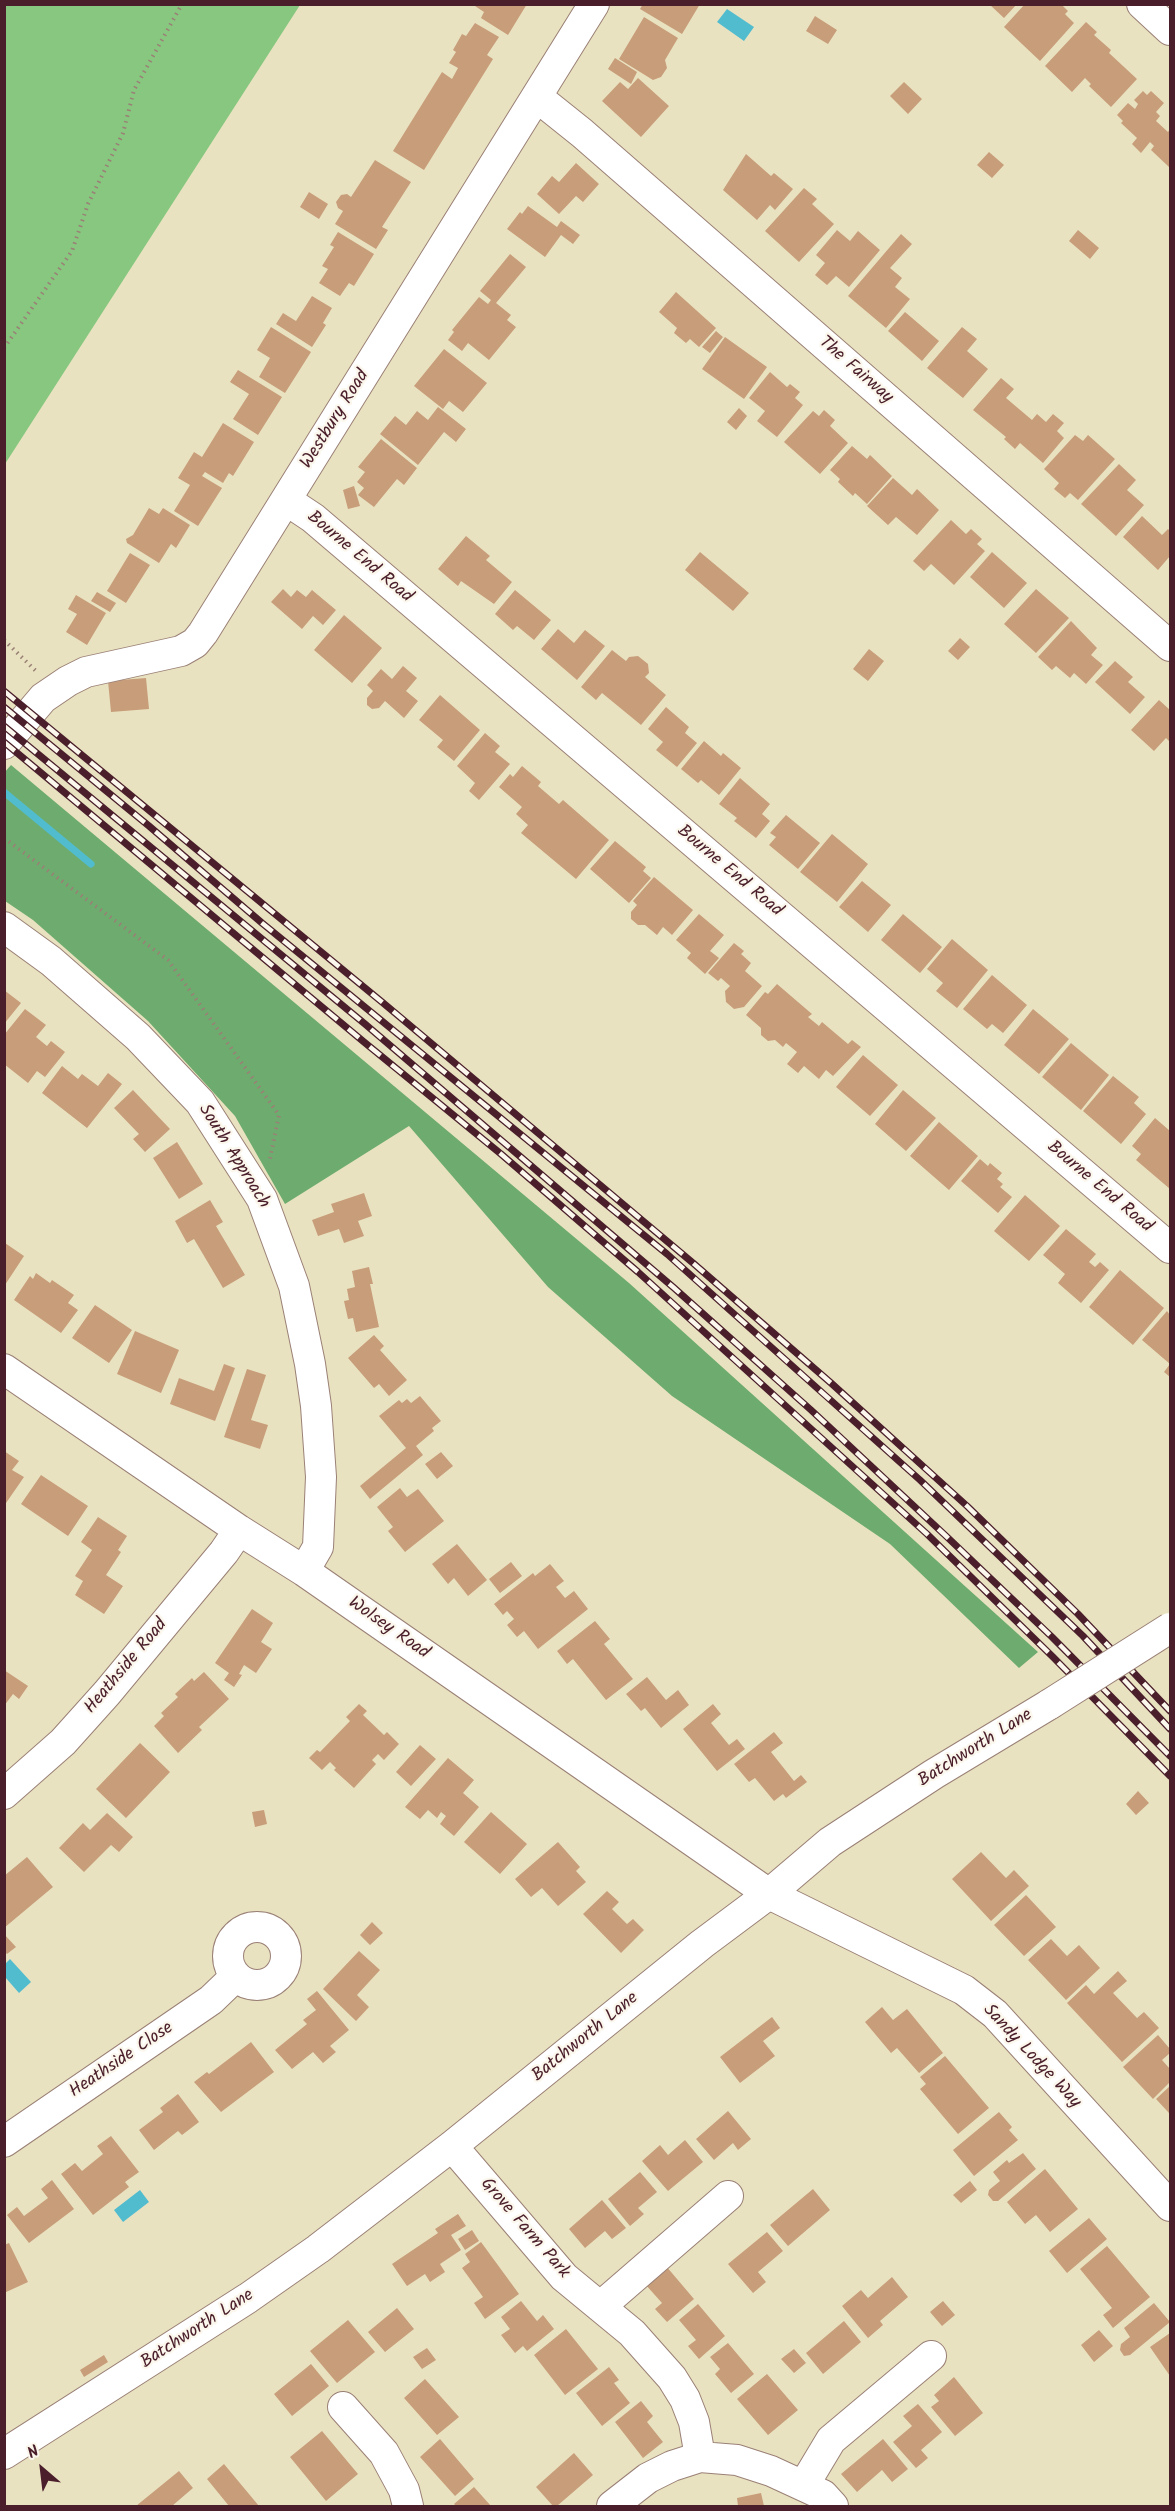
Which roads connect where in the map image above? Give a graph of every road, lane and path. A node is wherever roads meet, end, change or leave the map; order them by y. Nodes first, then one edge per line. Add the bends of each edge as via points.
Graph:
1 (182, 4) edge
2 (594, 4) edge
3 (1142, 4) edge
4 (1170, 30) edge
5 (537, 97) junction
6 (4, 348) edge
7 (286, 500) junction
8 (4, 640) edge
9 (1170, 646) edge
10 (55, 689) junction
11 (4, 744) edge
12 (4, 838) edge
13 (4, 927) edge
14 (262, 1199) junction
15 (1170, 1248) edge
16 (4, 1369) edge
17 (239, 1530) junction
18 (304, 1571) junction
19 (1170, 1628) edge
20 (4, 1794) edge
21 (769, 1894) junction
22 (236, 1976) dead end
23 (4, 2142) edge
24 (452, 2146) junction
25 (728, 2196) dead end
26 (1170, 2206) edge
27 (601, 2306) junction
28 (931, 2356) dead end
29 (343, 2407) dead end
30 (4, 2454) edge
31 (700, 2457) junction
32 (804, 2485) junction
33 (408, 2506) edge
34 (612, 2506) edge
35 (833, 2506) edge

1 - 6 path via 134,90 123,134 88,204 72,251
2 - 5 street, Westbury Road
3 - 4 street
5 - 7 street, Westbury Road
5 - 9 street, The Fairway
7 - 10 street, Westbury Road via 195,643 168,656 86,672
7 - 15 street, Bourne End Road via 313,518
8 - 10 path
10 - 11 street, Westbury Road
12 - 14 path via 175,969 279,1115
13 - 14 street, South Approach via 51,961 138,1037 177,1077 200,1102
14 - 18 street, South Approach via 294,1286 316,1406 321,1477 318,1547
16 - 17 street, Wolsey Road
17 - 18 street, Wolsey Road
17 - 20 street, Heathside Road via 107,1693 63,1742
18 - 21 street, Wolsey Road
19 - 21 street, Batchworth Lane, bridge via 830,1842
21 - 24 street, Batchworth Lane
21 - 26 street, Sandy Lodge Way via 964,1990 995,2014
22 - 23 street, Heathside Close via 210,2000
24 - 27 street, Grove Farm Park via 564,2277
24 - 30 street, Batchworth Lane via 248,2298
25 - 27 street
27 - 31 street, Grove Farm Park via 632,2332 672,2378 694,2422
28 - 32 street via 831,2440
29 - 33 street via 384,2453
31 - 32 street via 737,2460
31 - 34 street via 648,2478
32 - 35 street via 823,2495

